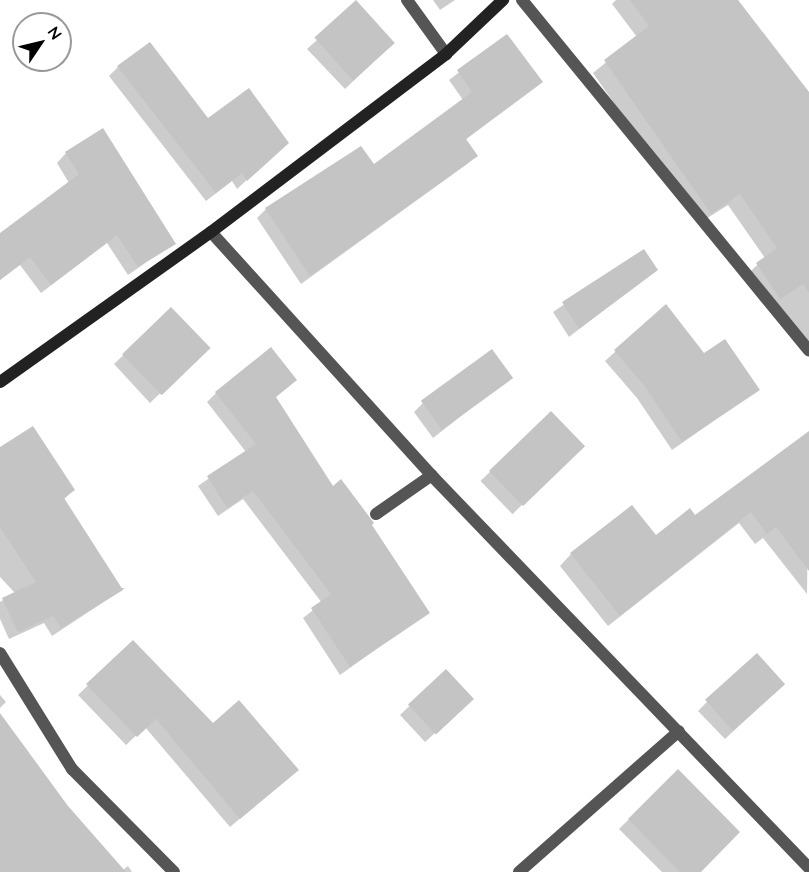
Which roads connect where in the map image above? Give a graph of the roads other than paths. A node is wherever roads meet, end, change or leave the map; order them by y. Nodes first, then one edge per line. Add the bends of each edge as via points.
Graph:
1 (407, 0) edge
2 (503, 0) edge
3 (522, 0) edge
4 (446, 54) junction
5 (211, 232) junction
6 (809, 351) edge
7 (0, 382) edge
8 (432, 474) junction
9 (376, 514) dead end
10 (0, 653) edge
11 (679, 731) junction
12 (809, 868) edge
13 (174, 872) edge
14 (519, 872) edge

1 - 4 street
2 - 4 street
3 - 6 street
4 - 5 street
5 - 7 street
5 - 8 street
8 - 9 street
8 - 11 street
10 - 13 street via 72,769
11 - 12 street
11 - 14 street

